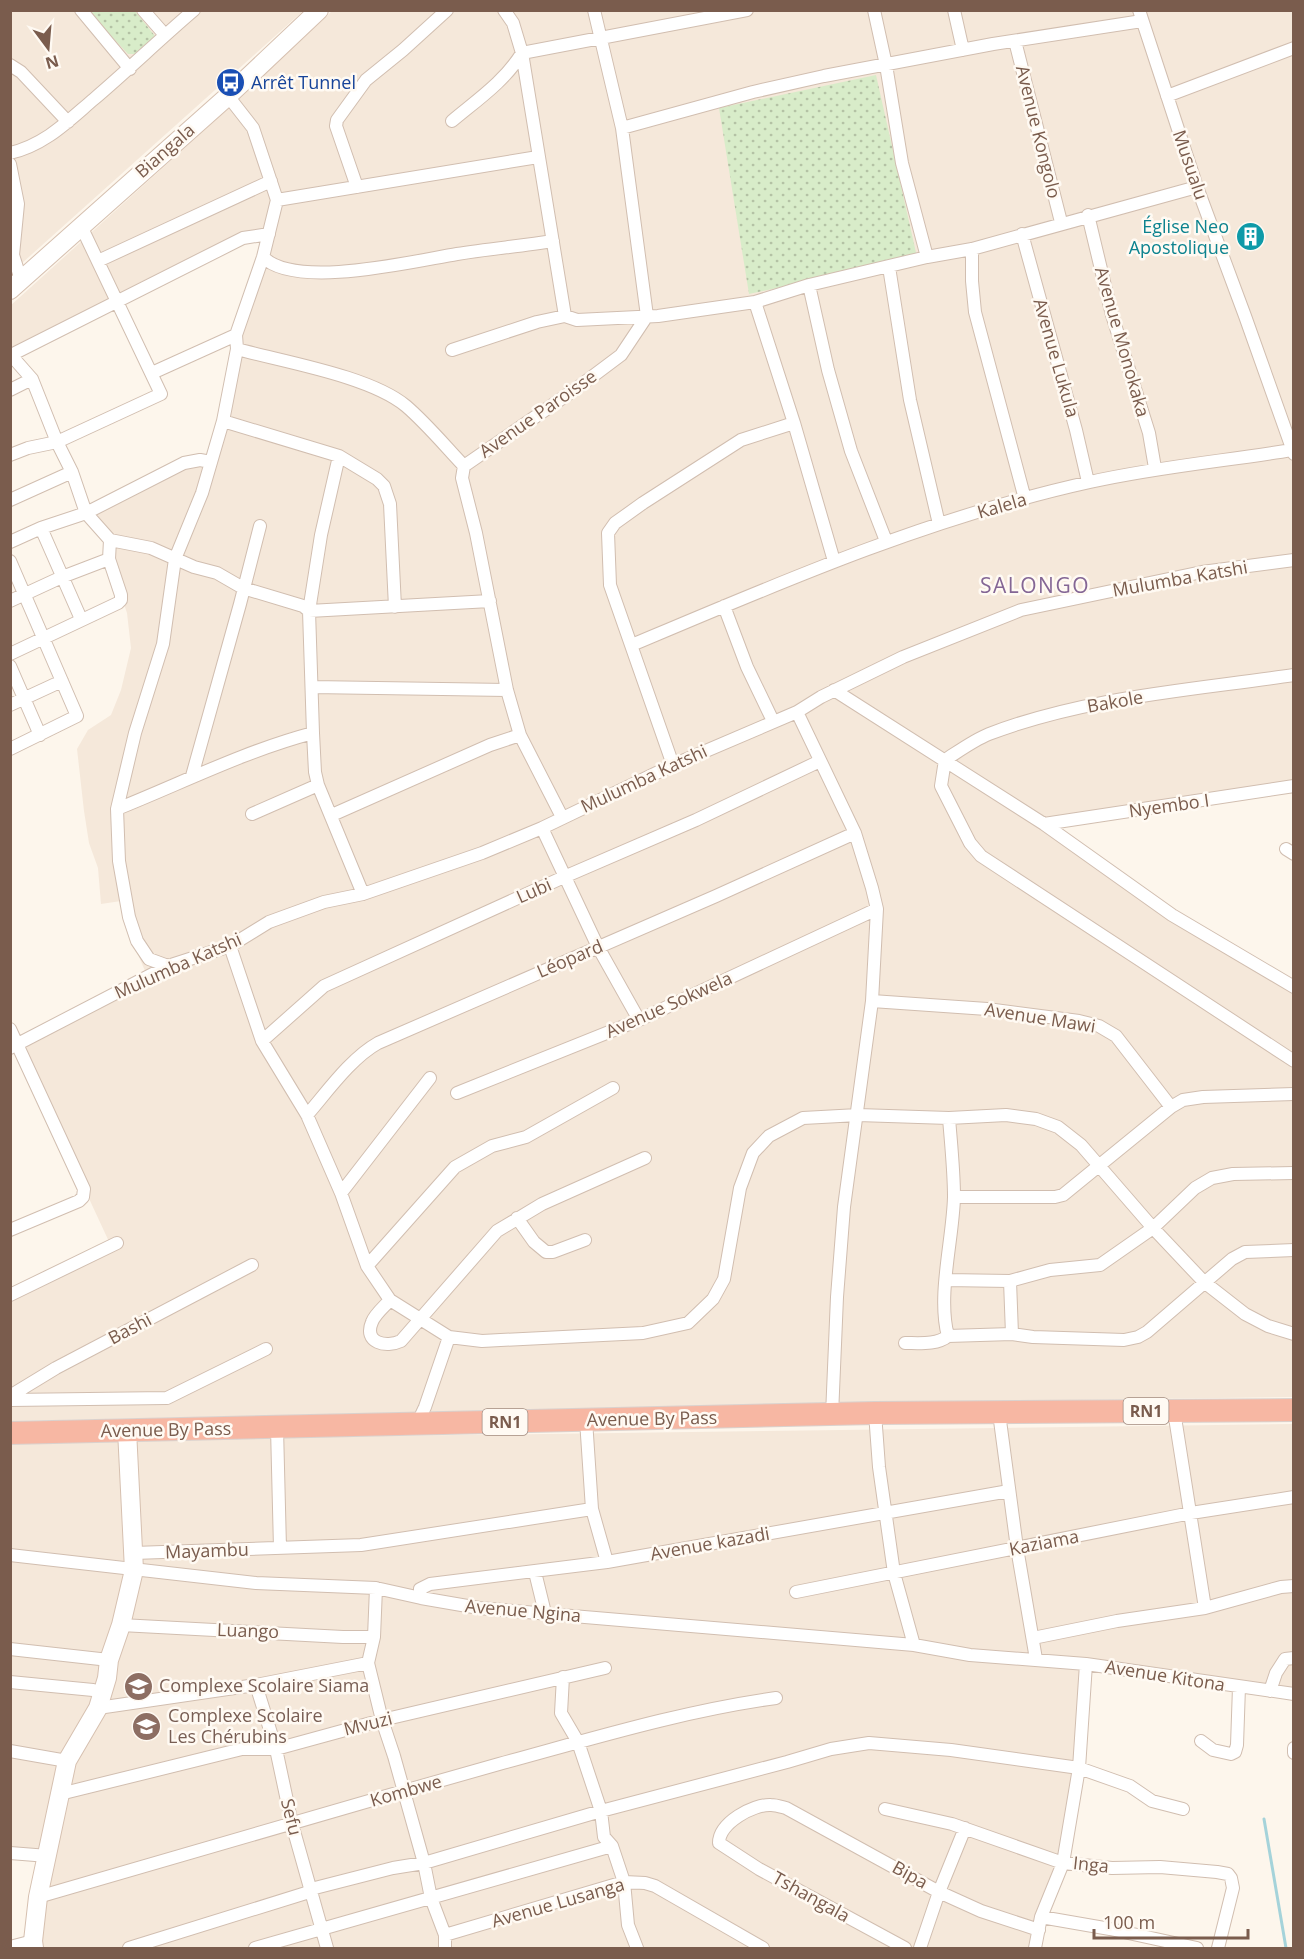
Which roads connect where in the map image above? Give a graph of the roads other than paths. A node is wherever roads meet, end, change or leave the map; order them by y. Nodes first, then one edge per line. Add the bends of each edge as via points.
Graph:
1 (81, 10) edge
2 (143, 10) edge
3 (194, 10) edge
4 (319, 10) edge
5 (447, 10) edge
6 (504, 10) edge
7 (594, 10) edge
8 (747, 10) edge
9 (874, 10) edge
10 (954, 10) edge
11 (687, 16) edge
12 (1140, 16) edge
13 (165, 35) junction
14 (602, 38) junction
15 (1015, 41) junction
16 (1293, 48) edge
17 (963, 50) junction
18 (522, 53) junction
19 (10, 65) edge
20 (886, 65) junction
21 (130, 69) junction
22 (228, 96) junction
23 (1167, 96) junction
24 (452, 121) dead end
25 (68, 122) junction
26 (622, 128) junction
27 (10, 153) edge
28 (538, 157) junction
29 (10, 164) edge
30 (271, 182) junction
31 (1197, 186) junction
32 (357, 187) junction
33 (277, 200) junction
34 (1088, 215) junction
35 (1061, 222) junction
36 (81, 226) junction
37 (269, 234) junction
38 (1022, 234) junction
39 (553, 241) junction
40 (972, 249) junction
41 (263, 257) junction
42 (927, 257) junction
43 (98, 261) junction
44 (890, 267) junction
45 (16, 285) edge
46 (809, 285) junction
47 (117, 302) junction
48 (755, 302) junction
49 (565, 316) junction
50 (647, 316) junction
51 (236, 335) junction
52 (237, 349) junction
53 (452, 350) dead end
54 (11, 355) edge
55 (152, 374) junction
56 (32, 379) junction
57 (10, 390) edge
58 (223, 422) junction
59 (794, 423) junction
60 (57, 442) junction
61 (1293, 452) edge
62 (10, 455) edge
63 (339, 456) junction
64 (210, 462) junction
65 (464, 466) junction
66 (1155, 468) junction
67 (72, 472) junction
68 (1088, 482) junction
69 (1026, 499) junction
70 (10, 500) edge
71 (86, 513) junction
72 (939, 524) junction
73 (260, 526) dead end
74 (41, 528) junction
75 (110, 540) junction
76 (886, 541) junction
77 (10, 542) edge
78 (109, 559) junction
79 (175, 559) junction
80 (1293, 560) edge
81 (10, 561) edge
82 (834, 561) junction
83 (62, 577) junction
84 (243, 588) junction
85 (24, 595) junction
86 (10, 601) edge
87 (490, 601) junction
88 (724, 606) junction
89 (395, 607) junction
90 (309, 611) junction
91 (81, 619) junction
92 (43, 638) junction
93 (632, 645) junction
94 (10, 654) edge
95 (10, 666) edge
96 (1293, 675) edge
97 (62, 681) junction
98 (312, 687) junction
99 (507, 690) junction
100 (834, 690) junction
101 (26, 698) junction
102 (10, 705) edge
103 (796, 712) junction
104 (773, 721) junction
105 (313, 734) junction
106 (40, 735) junction
107 (519, 735) junction
108 (10, 749) edge
109 (945, 760) junction
110 (820, 761) junction
111 (674, 765) junction
112 (192, 777) junction
113 (318, 785) junction
114 (1293, 786) edge
115 (117, 809) junction
116 (252, 814) dead end
117 (332, 815) junction
118 (562, 817) junction
119 (1044, 824) junction
120 (542, 828) junction
121 (855, 833) junction
122 (564, 877) junction
123 (363, 894) junction
124 (877, 909) junction
125 (230, 946) junction
126 (598, 947) junction
127 (168, 966) junction
128 (1293, 987) edge
129 (872, 1001) junction
130 (639, 1020) junction
131 (10, 1029) edge
132 (262, 1041) junction
133 (14, 1047) edge
134 (1293, 1061) edge
135 (430, 1078) dead end
136 (613, 1088) dead end
137 (457, 1093) dead end
138 (1293, 1094) edge
139 (1171, 1107) junction
140 (307, 1115) junction
141 (858, 1115) junction
142 (949, 1118) junction
143 (645, 1158) dead end
144 (1100, 1166) junction
145 (1293, 1173) edge
146 (340, 1193) junction
147 (954, 1197) junction
148 (517, 1218) junction
149 (1153, 1228) junction
150 (10, 1230) edge
151 (585, 1240) dead end
152 (117, 1243) dead end
153 (1293, 1250) edge
154 (252, 1265) dead end
155 (367, 1266) junction
156 (946, 1280) junction
157 (1010, 1281) junction
158 (1204, 1282) junction
159 (10, 1295) edge
160 (390, 1300) junction
161 (421, 1319) junction
162 (1012, 1334) junction
163 (1293, 1334) edge
164 (948, 1336) junction
165 (449, 1337) junction
166 (905, 1343) dead end
167 (266, 1349) dead end
168 (10, 1398) edge
169 (1293, 1410) edge
170 (1174, 1411) junction
171 (875, 1413) junction
172 (999, 1413) junction
173 (832, 1415) junction
174 (586, 1420) junction
175 (417, 1424) junction
176 (277, 1428) junction
177 (127, 1430) junction
178 (10, 1433) edge
179 (1009, 1491) junction
180 (1293, 1497) edge
181 (592, 1509) junction
182 (885, 1514) junction
183 (1191, 1514) junction
184 (280, 1548) junction
185 (1017, 1548) junction
186 (10, 1555) edge
187 (134, 1561) junction
188 (607, 1562) junction
189 (536, 1572) junction
190 (894, 1573) junction
191 (1293, 1586) edge
192 (376, 1588) junction
193 (796, 1592) dead end
194 (421, 1598) junction
195 (1205, 1608) junction
196 (545, 1613) junction
197 (121, 1625) junction
198 (374, 1636) junction
199 (1033, 1638) junction
200 (914, 1645) junction
201 (10, 1649) edge
202 (1036, 1659) junction
203 (1293, 1659) edge
204 (109, 1660) junction
205 (368, 1663) junction
206 (1086, 1664) junction
207 (605, 1668) dead end
208 (563, 1677) junction
209 (10, 1682) edge
210 (256, 1685) junction
211 (1239, 1687) junction
212 (1270, 1691) junction
213 (1293, 1694) edge
214 (776, 1698) dead end
215 (100, 1700) junction
216 (382, 1720) junction
217 (1201, 1741) dead end
218 (579, 1742) junction
219 (1293, 1748) edge
220 (276, 1749) junction
221 (10, 1751) edge
222 (1293, 1753) edge
223 (67, 1761) junction
224 (1079, 1768) junction
225 (403, 1791) junction
226 (60, 1794) junction
227 (885, 1809) dead end
228 (1183, 1809) dead end
229 (601, 1811) junction
230 (292, 1824) junction
231 (965, 1828) junction
232 (719, 1843) joint
233 (612, 1846) junction
234 (10, 1853) edge
235 (48, 1856) junction
236 (424, 1863) junction
237 (1063, 1863) junction
238 (624, 1882) junction
239 (311, 1889) junction
240 (939, 1892) junction
241 (38, 1897) junction
242 (431, 1898) junction
243 (1040, 1923) junction
244 (322, 1929) junction
245 (445, 1935) junction
246 (34, 1945) edge
247 (10, 1947) edge
248 (129, 1948) edge
249 (255, 1948) edge
250 (327, 1948) edge
251 (446, 1948) edge
252 (637, 1948) edge
253 (763, 1948) edge
254 (905, 1948) edge
255 (920, 1948) edge
256 (1035, 1948) edge
257 (1197, 1948) edge
258 (1218, 1948) edge

1 - 21 street
2 - 13 street
3 - 13 street
4 - 22 street, Biangala
5 - 32 street via 366,80 337,120
6 - 18 street
7 - 14 street
8 - 11 street
9 - 20 street
10 - 17 street
11 - 14 street via 646,31
12 - 15 street
12 - 23 street, Musualu
13 - 21 street
14 - 18 street
14 - 26 street
15 - 17 street
15 - 35 street, Avenue Kongolo
16 - 23 street
17 - 20 street
18 - 24 street via 503,78
18 - 28 street
19 - 25 street
20 - 26 street via 753,92
20 - 42 street via 902,163
21 - 25 street
22 - 30 street via 253,128
22 - 36 street, Biangala
23 - 31 street, Musualu
25 - 27 street via 48,138
26 - 50 street
28 - 32 street
28 - 39 street
29 - 45 street via 18,197 13,255
30 - 33 street
30 - 43 street
31 - 34 street
31 - 61 street, Musualu
32 - 33 street
33 - 37 street
34 - 35 street
34 - 66 street, Avenue Monokaka via 1112,315 1149,433
35 - 38 street
36 - 43 street
36 - 45 street, Biangala
37 - 41 street
37 - 47 street via 243,238
38 - 40 street
38 - 68 street, Avenue Lukula
39 - 41 street via 340,272 296,270 270,264
39 - 49 street
40 - 42 street
40 - 69 street via 975,312
41 - 51 street
42 - 44 street
43 - 47 street
44 - 46 street
44 - 72 street via 910,400
46 - 48 street
46 - 76 street via 851,451
47 - 54 street
47 - 55 street
48 - 50 street
48 - 59 street
49 - 50 street via 577,320
49 - 53 street via 508,330
50 - 65 street, Avenue Paroisse via 621,355
51 - 52 street
51 - 55 street
52 - 58 street
52 - 65 street via 350,379 386,393 405,405
54 - 56 street
55 - 60 street via 161,394
56 - 57 street
56 - 60 street
58 - 63 street
58 - 64 street
59 - 82 street
59 - 93 street via 741,440 615,523 608,533 610,585
60 - 62 street
60 - 67 street
61 - 66 street, Kalela
63 - 89 street via 377,479 388,494
63 - 90 street
64 - 71 street via 184,463
64 - 79 street
65 - 87 street, Avenue Paroisse via 462,478
66 - 68 street, Kalela
67 - 70 street
67 - 71 street
68 - 69 street, Kalela
69 - 72 street, Kalela
71 - 74 street
71 - 75 street
72 - 76 street, Kalela
73 - 84 street
74 - 77 street
74 - 83 street
75 - 78 street
75 - 79 street via 151,548
76 - 82 street, Kalela
78 - 83 street
78 - 91 street via 121,600
79 - 84 street via 217,573
79 - 115 street via 163,644 135,733
80 - 100 street, Mulumba Katshi via 1202,572 1021,610 903,657
81 - 85 street
82 - 88 street, Kalela
83 - 85 street
83 - 91 street
84 - 90 street
84 - 112 street
85 - 86 street
85 - 92 street
87 - 89 street
87 - 99 street, Avenue Paroisse
88 - 93 street, Kalela
88 - 104 street
89 - 90 street
90 - 98 street
91 - 92 street
92 - 94 street
92 - 97 street
93 - 111 street
95 - 101 street
96 - 109 street, Bakole via 1098,704 1046,716 987,735
97 - 101 street
97 - 106 street via 77,717
98 - 99 street
98 - 105 street
99 - 107 street, Avenue Paroisse
100 - 103 street, Mulumba Katshi
100 - 109 street
101 - 102 street
101 - 106 street
103 - 104 street, Mulumba Katshi
103 - 110 street
104 - 111 street, Mulumba Katshi
105 - 112 street
105 - 113 street
106 - 108 street
107 - 117 street
107 - 118 street, Avenue Paroisse
109 - 119 street
109 - 134 street via 941,786 970,843 981,856
110 - 121 street
110 - 122 street, Lubi
111 - 118 street, Mulumba Katshi
112 - 115 street
113 - 116 street
113 - 117 street
114 - 119 street, Nyembo I
115 - 127 street via 119,861 129,917 137,941 149,959
117 - 123 street
118 - 120 street, Mulumba Katshi
119 - 128 street via 1172,915
120 - 122 street
120 - 123 street, Mulumba Katshi
121 - 124 street
121 - 126 street, Léopard
122 - 126 street
122 - 132 street, Lubi via 324,986
123 - 125 street, Mulumba Katshi via 324,902 269,922
124 - 129 street
124 - 130 street, Avenue Sokwela
125 - 127 street, Mulumba Katshi
125 - 132 street
126 - 130 street
126 - 140 street, Léopard via 368,1048
127 - 133 street, Mulumba Katshi
129 - 139 street, Avenue Mawi via 987,1009 1099,1026 1116,1036
129 - 141 street
130 - 137 street, Avenue Sokwela
131 - 133 street
132 - 140 street
133 - 150 street via 84,1189 79,1201
135 - 146 street
136 - 155 street via 526,1137 492,1146 455,1167
138 - 139 street via 1203,1097 1183,1100
139 - 144 street
140 - 146 street
141 - 142 street
141 - 165 street via 803,1118 769,1136 753,1153 740,1188 724,1280 688,1323 631,1334 482,1341
141 - 173 street via 844,1207
142 - 144 street via 1006,1115 1036,1119 1058,1127
142 - 147 street
143 - 148 street
144 - 147 street via 1070,1191 1055,1197
144 - 149 street
145 - 149 street via 1212,1178 1195,1188
146 - 155 street
147 - 156 street
148 - 151 street via 546,1252
148 - 161 street via 482,1246
149 - 157 street via 1100,1265 1050,1270
149 - 158 street
152 - 159 street
153 - 158 street via 1245,1252
154 - 168 street, Bashi via 56,1368
155 - 160 street
156 - 157 street
156 - 164 street
157 - 162 street
158 - 162 street via 1138,1337 1124,1340
158 - 163 street via 1245,1314
160 - 161 street
160 - 161 street via 371,1323 372,1338 377,1343 393,1345
161 - 165 street
162 - 164 street
164 - 166 street via 944,1340
165 - 175 street
167 - 168 street, Bashi via 167,1398
169 - 170 highway, Avenue By Pass / RN1
170 - 172 highway, Avenue By Pass / RN1
170 - 183 street
171 - 172 highway, Avenue By Pass / RN1
171 - 173 highway, Avenue By Pass / RN1
171 - 182 street
172 - 179 street
173 - 174 highway, Avenue By Pass / RN1
174 - 175 highway, Avenue By Pass / RN1
174 - 181 street
175 - 176 highway, Avenue By Pass / RN1
176 - 177 highway, Avenue By Pass / RN1
176 - 184 street
177 - 178 highway, Avenue By Pass / RN1
177 - 187 street
179 - 182 street, Avenue kazadi
179 - 185 street
180 - 183 street, Kaziama
181 - 184 street, Mayambu via 360,1545
181 - 188 street
182 - 188 street, Avenue kazadi
182 - 190 street
183 - 185 street, Kaziama
183 - 195 street
184 - 187 street, Mayambu
185 - 190 street, Kaziama
185 - 199 street
186 - 187 street, Avenue Ngina
187 - 192 street, Avenue Ngina via 255,1583
187 - 197 street
188 - 189 street, Avenue kazadi
189 - 194 street, Avenue kazadi via 430,1584 420,1589
189 - 196 street
190 - 193 street, Kaziama
190 - 200 street
191 - 195 street
192 - 194 street, Avenue Ngina
192 - 198 street
194 - 196 street, Avenue Ngina
195 - 199 street
196 - 200 street, Avenue Ngina
197 - 198 street, Luango
197 - 204 street
198 - 205 street
199 - 202 street
200 - 202 street, Avenue Ngina via 970,1655
201 - 204 street
202 - 206 street, Avenue Kitona
203 - 212 street via 1285,1659 1279,1666
204 - 215 street
205 - 210 street
205 - 216 street
206 - 211 street, Avenue Kitona
206 - 224 street
207 - 208 street, Mvuzi
208 - 216 street, Mvuzi
208 - 218 street via 561,1713
209 - 215 street via 93,1690
210 - 215 street
210 - 220 street, Sefu
211 - 212 street, Avenue Kitona
211 - 217 street via 1235,1752 1213,1750
212 - 213 street, Avenue Kitona
214 - 218 street, Kombwe via 711,1708
215 - 223 street
216 - 220 street, Mvuzi
216 - 225 street
218 - 225 street, Kombwe
218 - 229 street
219 - 222 street
220 - 226 street, Mvuzi via 242,1749
220 - 230 street, Sefu
221 - 223 street
223 - 226 street
224 - 228 street via 1130,1786 1152,1801
224 - 229 street via 869,1743 831,1749
224 - 237 street
225 - 230 street, Kombwe
225 - 236 street
226 - 235 street
227 - 231 street, Inga
229 - 233 street via 604,1837
229 - 236 street
230 - 239 street, Sefu
230 - 241 street, Kombwe
231 - 237 street, Inga
231 - 240 street
232 - 240 street, Bipa via 730,1822 771,1804 786,1808
232 - 254 street, Tshangala
233 - 238 street
233 - 242 street
234 - 235 street
235 - 241 street
236 - 239 street
236 - 242 street
237 - 243 street
237 - 258 street, Inga via 1228,1874 1233,1888
238 - 245 street, Avenue Lusanga
238 - 252 street via 628,1925
238 - 253 street, Avenue Lusanga via 655,1886
239 - 244 street, Sefu
239 - 248 street
240 - 243 street, Bipa via 981,1911
240 - 255 street
241 - 246 street
242 - 244 street
242 - 245 street
243 - 256 street
243 - 257 street, Bipa via 1110,1929
244 - 249 street
244 - 250 street, Sefu
245 - 251 street
246 - 247 street

